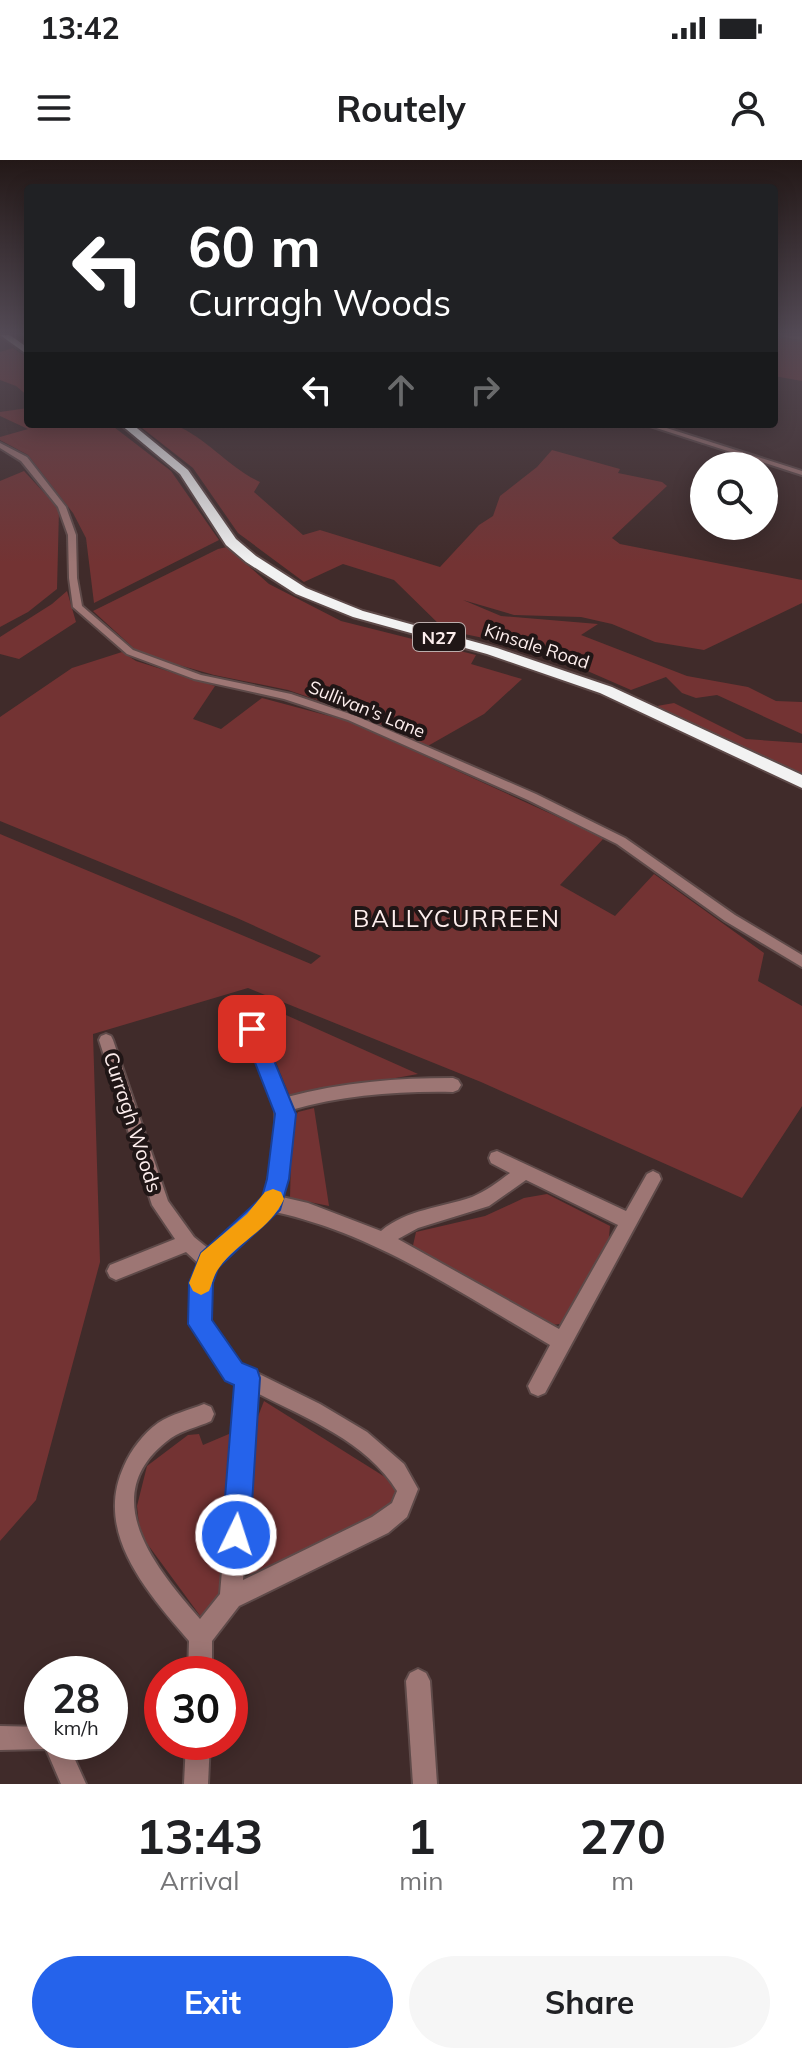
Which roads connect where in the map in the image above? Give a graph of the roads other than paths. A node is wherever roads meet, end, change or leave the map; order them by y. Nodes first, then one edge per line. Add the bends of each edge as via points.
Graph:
1 (130, 428) edge
2 (660, 428) edge
3 (0, 445) edge
4 (802, 473) edge
5 (802, 782) edge
6 (802, 962) edge
7 (244, 1011) dead end
8 (106, 1040) dead end
9 (453, 1085) dead end
10 (283, 1105) junction
11 (497, 1158) dead end
12 (524, 1172) junction
13 (653, 1179) dead end
14 (272, 1203) junction
15 (629, 1221) junction
16 (383, 1241) junction
17 (188, 1243) junction
18 (209, 1261) junction
19 (116, 1271) dead end
20 (561, 1341) junction
21 (248, 1378) junction
22 (538, 1386) dead end
23 (204, 1414) dead end
24 (231, 1598) junction
25 (201, 1637) junction
26 (200, 1656) edge
27 (418, 1681) dead end
28 (63, 1760) edge
29 (197, 1760) edge
30 (74, 1784) edge
31 (196, 1784) edge
32 (425, 1784) edge

1 - 5 highway, Kinsale Road / N27 via 184,472 231,542 301,591 358,614 520,659 606,690
2 - 4 street
3 - 6 street, Sullivan's Lane via 24,459 62,507 72,535 78,607 130,652 198,677 287,696 352,718 532,797 621,841
7 - 10 street
8 - 17 street, Curragh Woods via 161,1205
9 - 10 street via 405,1084
10 - 14 street via 284,1143
11 - 12 street
12 - 15 street
12 - 16 street via 478,1203 410,1221
13 - 15 street
14 - 16 street via 302,1207
14 - 18 street
15 - 20 street
16 - 20 street
17 - 18 street, Curragh Woods
17 - 19 street
18 - 21 street via 201,1283 200,1324 234,1372
20 - 22 street
21 - 24 street
21 - 24 street via 368,1445 400,1472 408,1489 400,1510 380,1525
23 - 25 street via 167,1429 145,1447 126,1487 126,1528 174,1607
24 - 25 street
25 - 26 street
27 - 32 street
28 - 30 street
29 - 31 street

